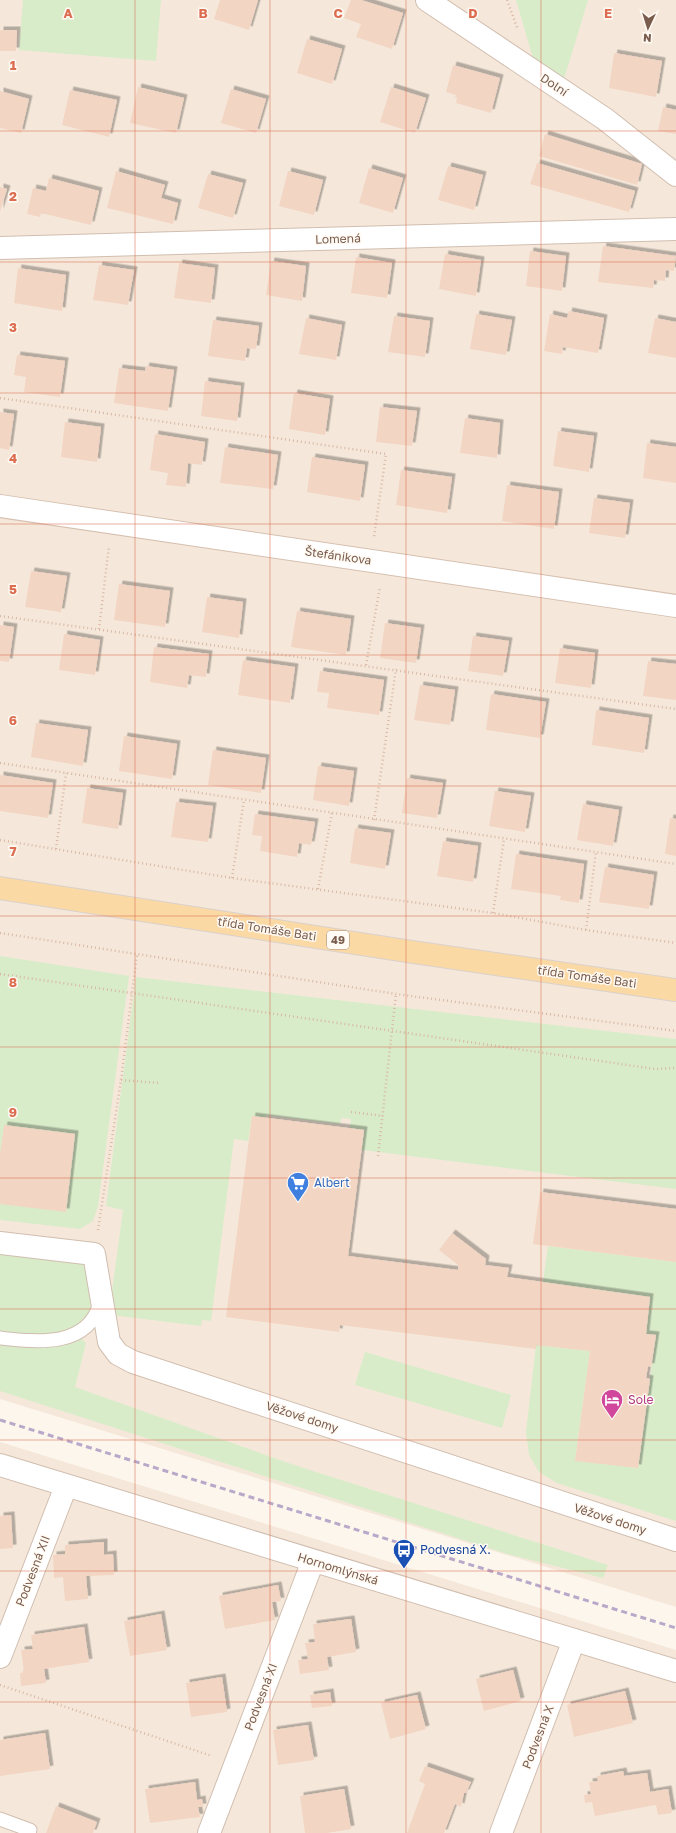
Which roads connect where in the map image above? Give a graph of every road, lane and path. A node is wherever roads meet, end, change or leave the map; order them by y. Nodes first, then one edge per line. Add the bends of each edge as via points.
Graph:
1 (428, 0) edge
2 (676, 175) edge
3 (676, 229) edge
4 (0, 248) edge
5 (0, 398) edge
6 (0, 506) edge
7 (110, 542) dead end
8 (373, 542) dead end
9 (381, 582) dead end
10 (676, 606) edge
11 (0, 616) edge
12 (99, 630) junction
13 (366, 666) junction
14 (396, 669) junction
15 (676, 709) edge
16 (0, 763) edge
17 (66, 773) junction
18 (244, 800) junction
19 (332, 813) junction
20 (374, 820) junction
21 (504, 839) junction
22 (0, 840) edge
23 (56, 849) junction
24 (596, 851) junction
25 (676, 864) edge
26 (232, 878) junction
27 (0, 888) edge
28 (318, 890) junction
29 (493, 913) junction
30 (586, 930) junction
31 (0, 933) edge
32 (676, 943) edge
33 (137, 954) junction
34 (0, 974) edge
35 (676, 990) edge
36 (131, 994) junction
37 (396, 994) junction
38 (393, 1031) junction
39 (676, 1031) edge
40 (676, 1068) edge
41 (121, 1080) junction
42 (159, 1083) dead end
43 (351, 1112) dead end
44 (383, 1116) junction
45 (378, 1156) dead end
46 (0, 1243) edge
47 (94, 1254) junction
48 (102, 1295) junction
49 (0, 1338) edge
50 (0, 1465) edge
51 (66, 1486) junction
52 (676, 1540) edge
53 (313, 1561) junction
54 (574, 1640) junction
55 (0, 1657) edge
56 (676, 1671) edge
57 (0, 1685) edge
58 (236, 1764) junction
59 (0, 1819) edge
60 (30, 1830) dead end
61 (209, 1833) edge
62 (501, 1833) edge

1 - 2 street, Dolní via 605,119
3 - 4 street, Lomená
5 - 8 path via 386,454
6 - 10 street, Štefánikova
7 - 12 path
9 - 13 path
11 - 12 path
12 - 13 path
13 - 14 path
14 - 15 path
14 - 20 path
16 - 17 path
17 - 18 path
17 - 23 path
18 - 19 path
18 - 26 path
19 - 20 path
19 - 28 path
20 - 21 path
21 - 24 path
21 - 29 path
22 - 23 path
23 - 26 path
24 - 25 path
24 - 30 path
26 - 28 path
27 - 35 main road, třída Tomáše Bati / 49
28 - 29 path
29 - 30 path
30 - 32 path
31 - 33 path
33 - 36 path
33 - 37 path
34 - 36 path
36 - 38 path
36 - 41 path
37 - 38 path
37 - 39 path
38 - 40 path via 655,1069
38 - 44 path
41 - 42 path
41 - 47 path
43 - 44 path
44 - 45 path
46 - 47 street
47 - 48 street, Věžové domy
48 - 49 lane via 96,1316 88,1326 75,1334 53,1341
48 - 52 street, Věžové domy via 109,1342 118,1354 133,1362
50 - 51 street, Hornomlýnská
51 - 53 street, Hornomlýnská
51 - 55 street, Podvesná XII
53 - 54 street, Hornomlýnská
53 - 58 street, Podvesná XI
54 - 56 street, Hornomlýnská
54 - 62 street, Podvesná X
57 - 58 path
58 - 61 street, Podvesná XI
59 - 60 lane

